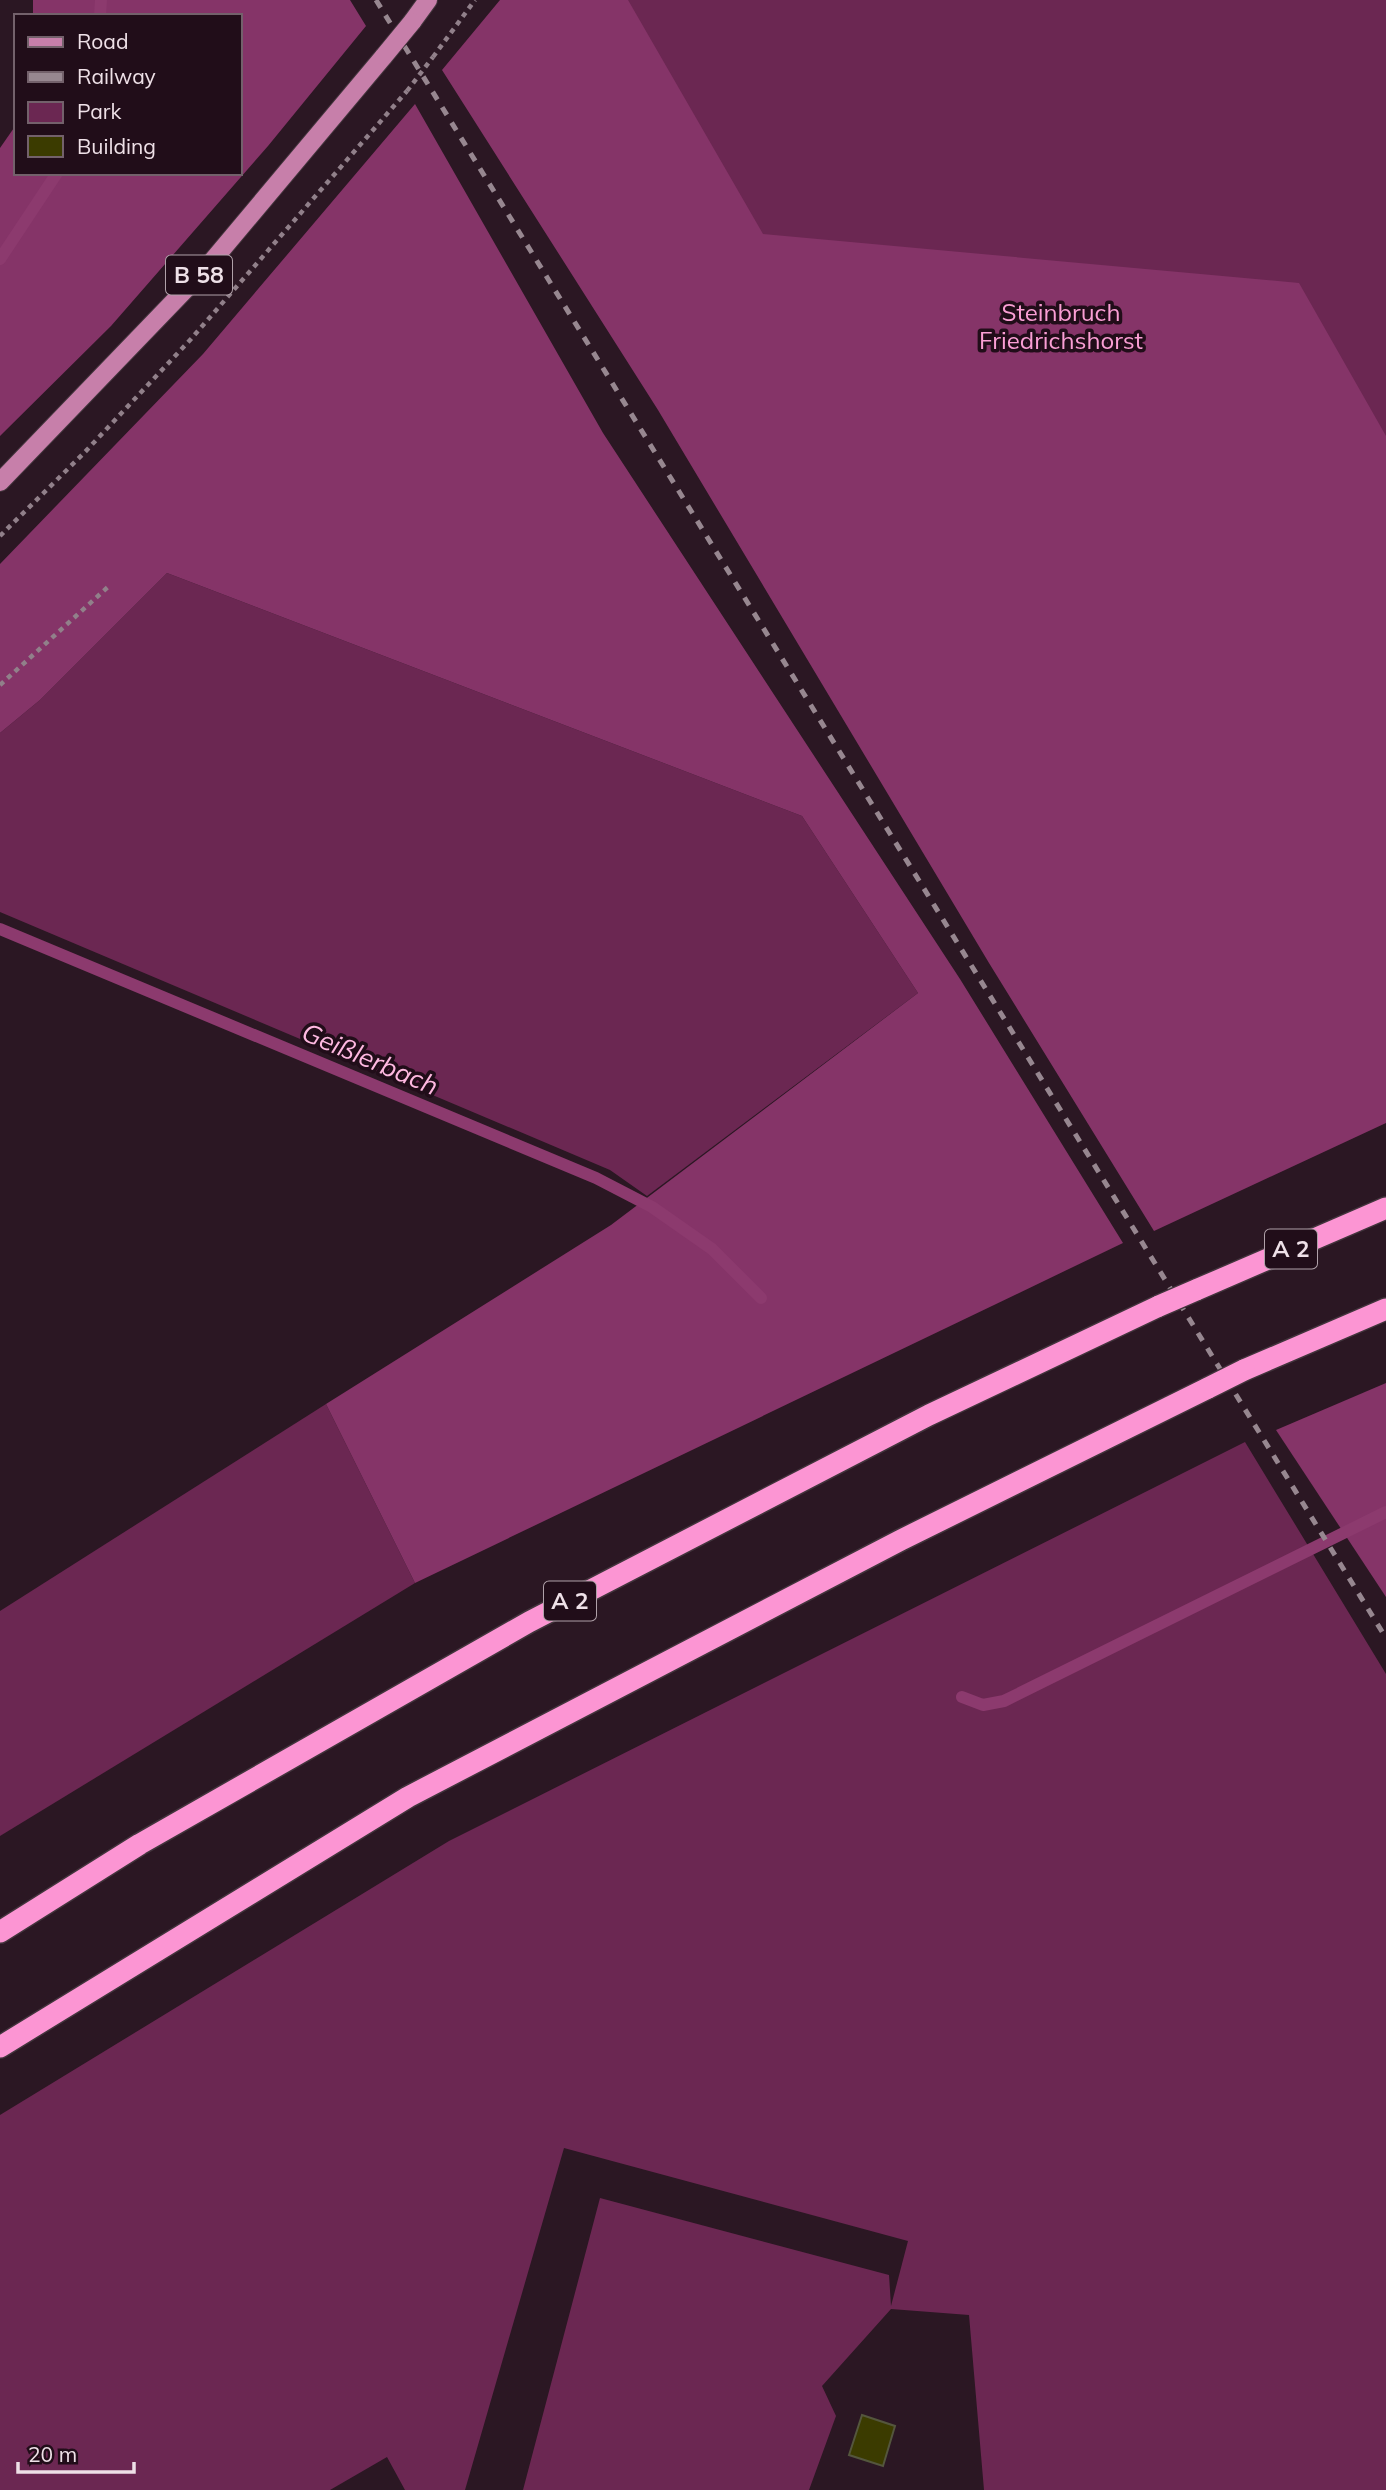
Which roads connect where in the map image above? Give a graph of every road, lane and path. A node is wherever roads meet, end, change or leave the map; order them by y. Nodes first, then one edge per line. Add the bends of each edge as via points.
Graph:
1 (428, 0) edge
2 (475, 0) edge
3 (0, 482) edge
4 (0, 536) edge
5 (109, 586) dead end
6 (0, 685) edge
7 (1386, 1208) edge
8 (1386, 1309) edge
9 (0, 1931) edge
10 (0, 2047) edge

1 - 3 main road, B 58, bridge via 208,265
2 - 4 path, bridge via 407,92 191,339
5 - 6 path
7 - 9 highway, A 2, bridge via 1159,1306 929,1415 529,1622 140,1844
8 - 10 highway, bridge via 1244,1370 901,1540 408,1797

